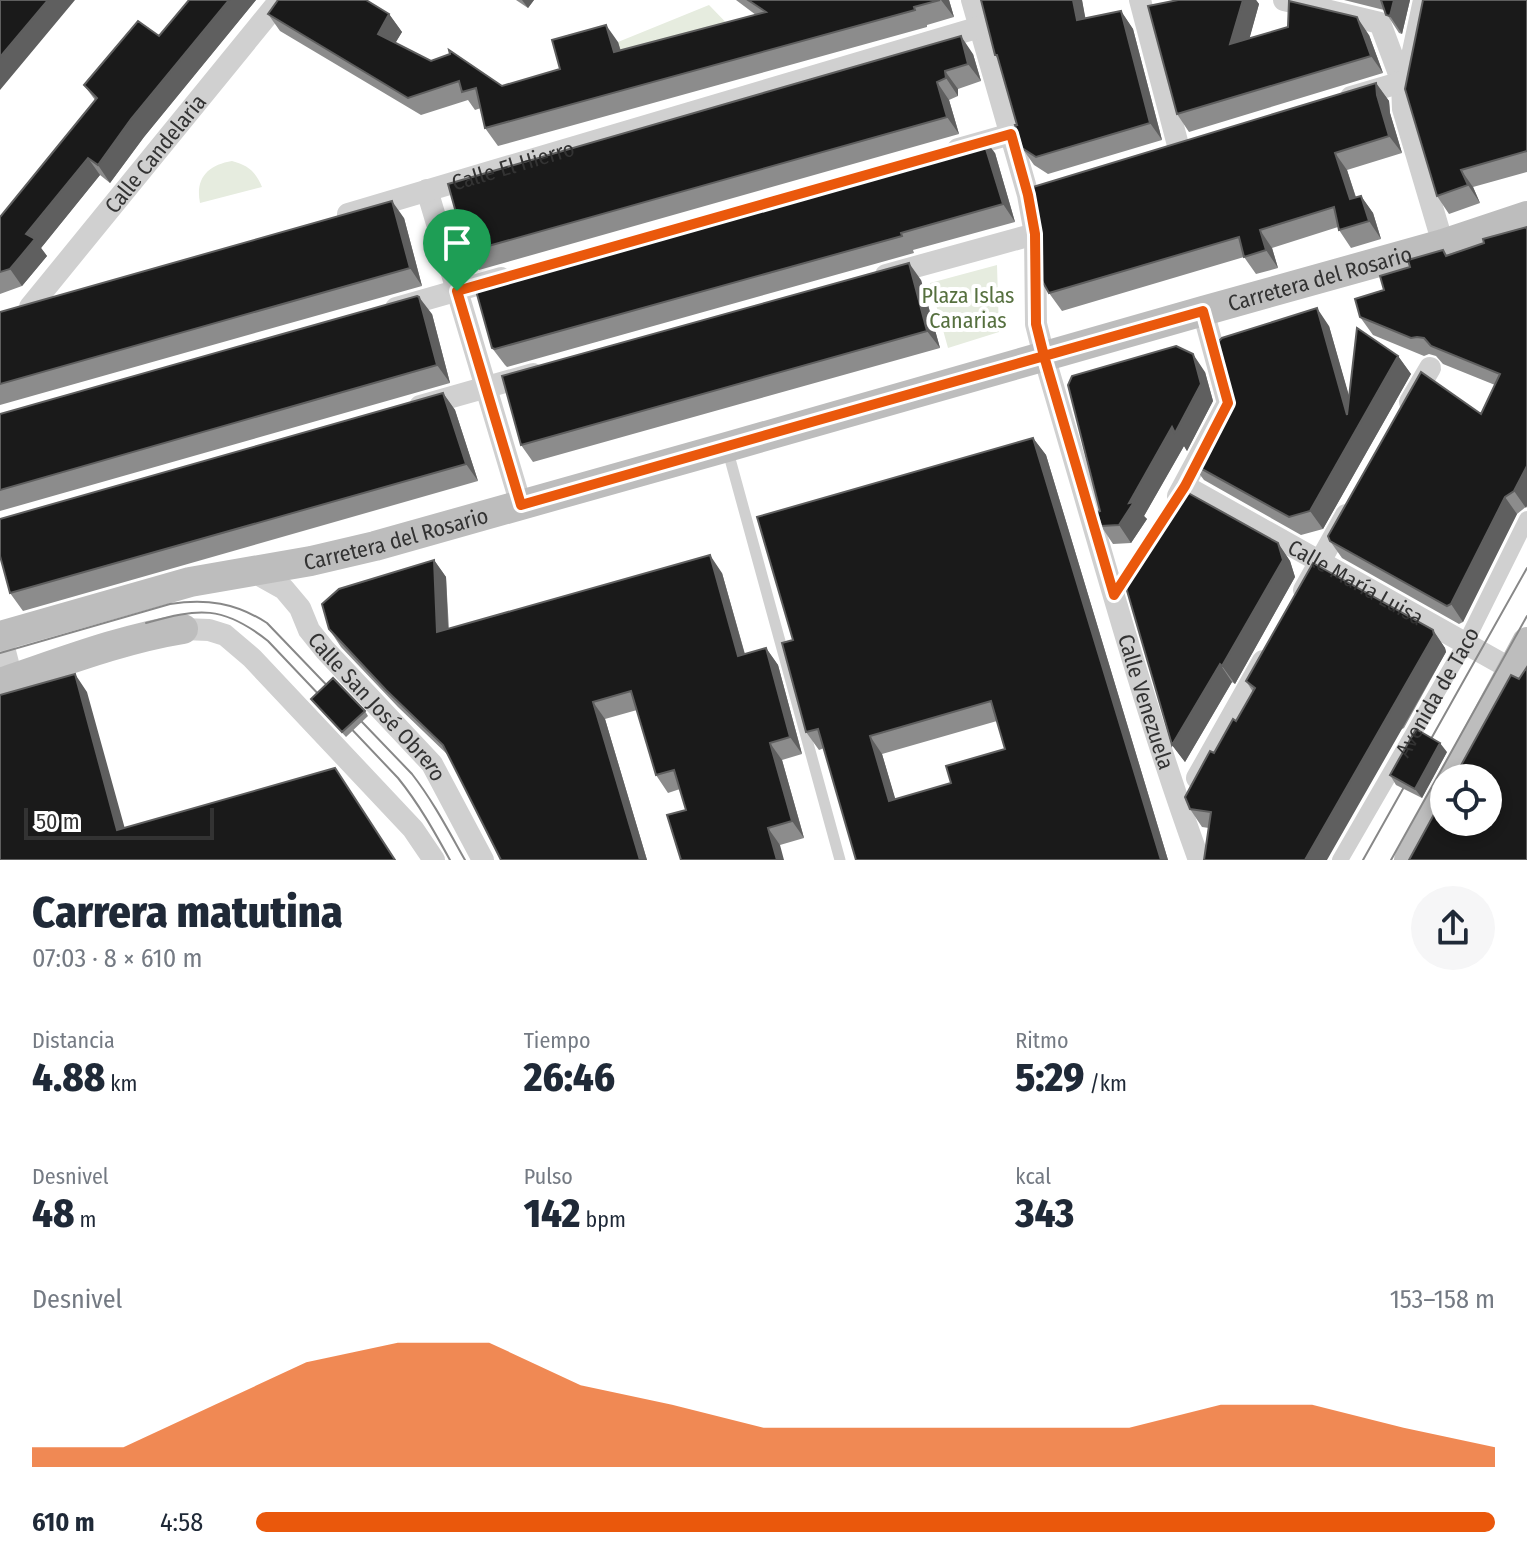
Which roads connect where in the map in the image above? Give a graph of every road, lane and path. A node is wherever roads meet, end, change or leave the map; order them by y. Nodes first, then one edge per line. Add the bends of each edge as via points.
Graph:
1 (280, 0) edge
2 (972, 0) edge
3 (1140, 0) edge
4 (1284, 0) edge
5 (1424, 0) edge
6 (980, 27) junction
7 (1402, 82) junction
8 (1328, 104) edge
9 (1011, 134) junction
10 (1179, 149) edge
11 (934, 156) edge
12 (427, 190) junction
13 (1527, 216) edge
14 (322, 221) edge
15 (1035, 234) junction
16 (1443, 244) junction
17 (518, 273) edge
18 (867, 280) edge
19 (457, 291) junction
20 (59, 298) edge
21 (1203, 311) junction
22 (381, 312) edge
23 (1044, 356) junction
24 (1430, 368) edge
25 (547, 370) edge
26 (486, 387) junction
27 (395, 413) edge
28 (1398, 423) edge
29 (727, 447) junction
30 (1185, 486) junction
31 (1359, 492) edge
32 (521, 505) junction
33 (1169, 510) edge
34 (1527, 519) edge
35 (1320, 561) junction
36 (1130, 571) edge
37 (254, 572) junction
38 (1114, 595) junction
39 (1297, 602) edge
40 (183, 629) joint
41 (0, 634) edge
42 (1527, 642) edge
43 (1273, 643) edge
44 (1465, 644) junction
45 (1520, 673) edge
46 (1, 683) edge
47 (1463, 764) edge
48 (1180, 808) junction
49 (1430, 822) edge
50 (434, 860) edge
51 (483, 860) edge
52 (840, 860) edge
53 (1199, 860) edge
54 (1340, 860) edge
55 (1409, 860) edge

1 - 20 street, Calle Candelaria via 23,309
2 - 6 street, Calle Venezuela
3 - 10 street
4 - 7 street via 1380,23
5 - 7 street
6 - 9 street, Calle Venezuela
6 - 12 street, Calle El Hierro
7 - 8 street
7 - 16 street via 1403,109
9 - 11 street
9 - 15 street, Calle Venezuela via 1036,193
12 - 14 street, Calle El Hierro
12 - 19 street
13 - 16 main road, Carretera del Rosario
15 - 18 street
15 - 23 street, Calle Venezuela via 1036,324
16 - 21 main road, Carretera del Rosario
17 - 19 street
19 - 22 street
19 - 26 street
21 - 23 main road, Carretera del Rosario
21 - 30 street via 1228,403
23 - 29 main road, Carretera del Rosario
23 - 38 street, Calle Venezuela
24 - 28 street
25 - 26 street
26 - 27 street
26 - 32 street
29 - 32 main road, Carretera del Rosario
29 - 52 lane
30 - 33 street
30 - 35 street, Calle María Luisa
31 - 35 street
32 - 37 main road, Carretera del Rosario via 375,546
34 - 44 street, Avenida de Taco
35 - 39 street
35 - 44 street, Calle María Luisa
36 - 38 street
37 - 41 main road, Carretera del Rosario via 190,582
37 - 51 street, Calle San José Obrero via 284,589 325,650 432,764
38 - 48 street, Calle Venezuela
40 - 46 main road
40 - 50 street via 225,635 252,658 413,829
41 - 46 street via 8,663
42 - 45 main road
43 - 48 street
44 - 45 street, Calle María Luisa
44 - 54 street, Avenida de Taco
45 - 47 main road
48 - 53 street, Calle Venezuela
49 - 55 main road

